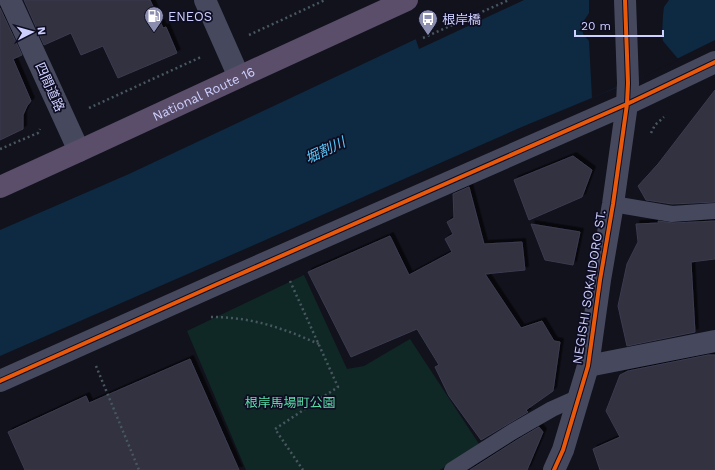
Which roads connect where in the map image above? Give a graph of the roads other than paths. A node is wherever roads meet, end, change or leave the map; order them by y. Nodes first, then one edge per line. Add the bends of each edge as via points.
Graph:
1 (10, 0) edge
2 (205, 0) edge
3 (407, 0) edge
4 (625, 0) edge
5 (715, 62) edge
6 (239, 76) junction
7 (627, 93) junction
8 (79, 152) junction
9 (0, 187) edge
10 (613, 204) junction
11 (715, 211) edge
12 (715, 341) edge
13 (588, 366) junction
14 (0, 381) edge
15 (579, 397) junction
16 (452, 470) edge
17 (554, 470) edge

1 - 8 street, 四間道路
2 - 6 street
3 - 6 highway, National Route 16
4 - 7 street, NEGISHI SOKAIDORO ST.
5 - 7 street
6 - 8 highway, National Route 16
7 - 10 street, NEGISHI SOKAIDORO ST.
7 - 14 street via 222,282
8 - 9 highway, National Route 16
10 - 11 lane via 672,214
10 - 13 street, NEGISHI SOKAIDORO ST.
12 - 13 street
13 - 15 street, NEGISHI SOKAIDORO ST.
15 - 16 lane via 546,412
15 - 17 street, NEGISHI SOKAIDORO ST.

